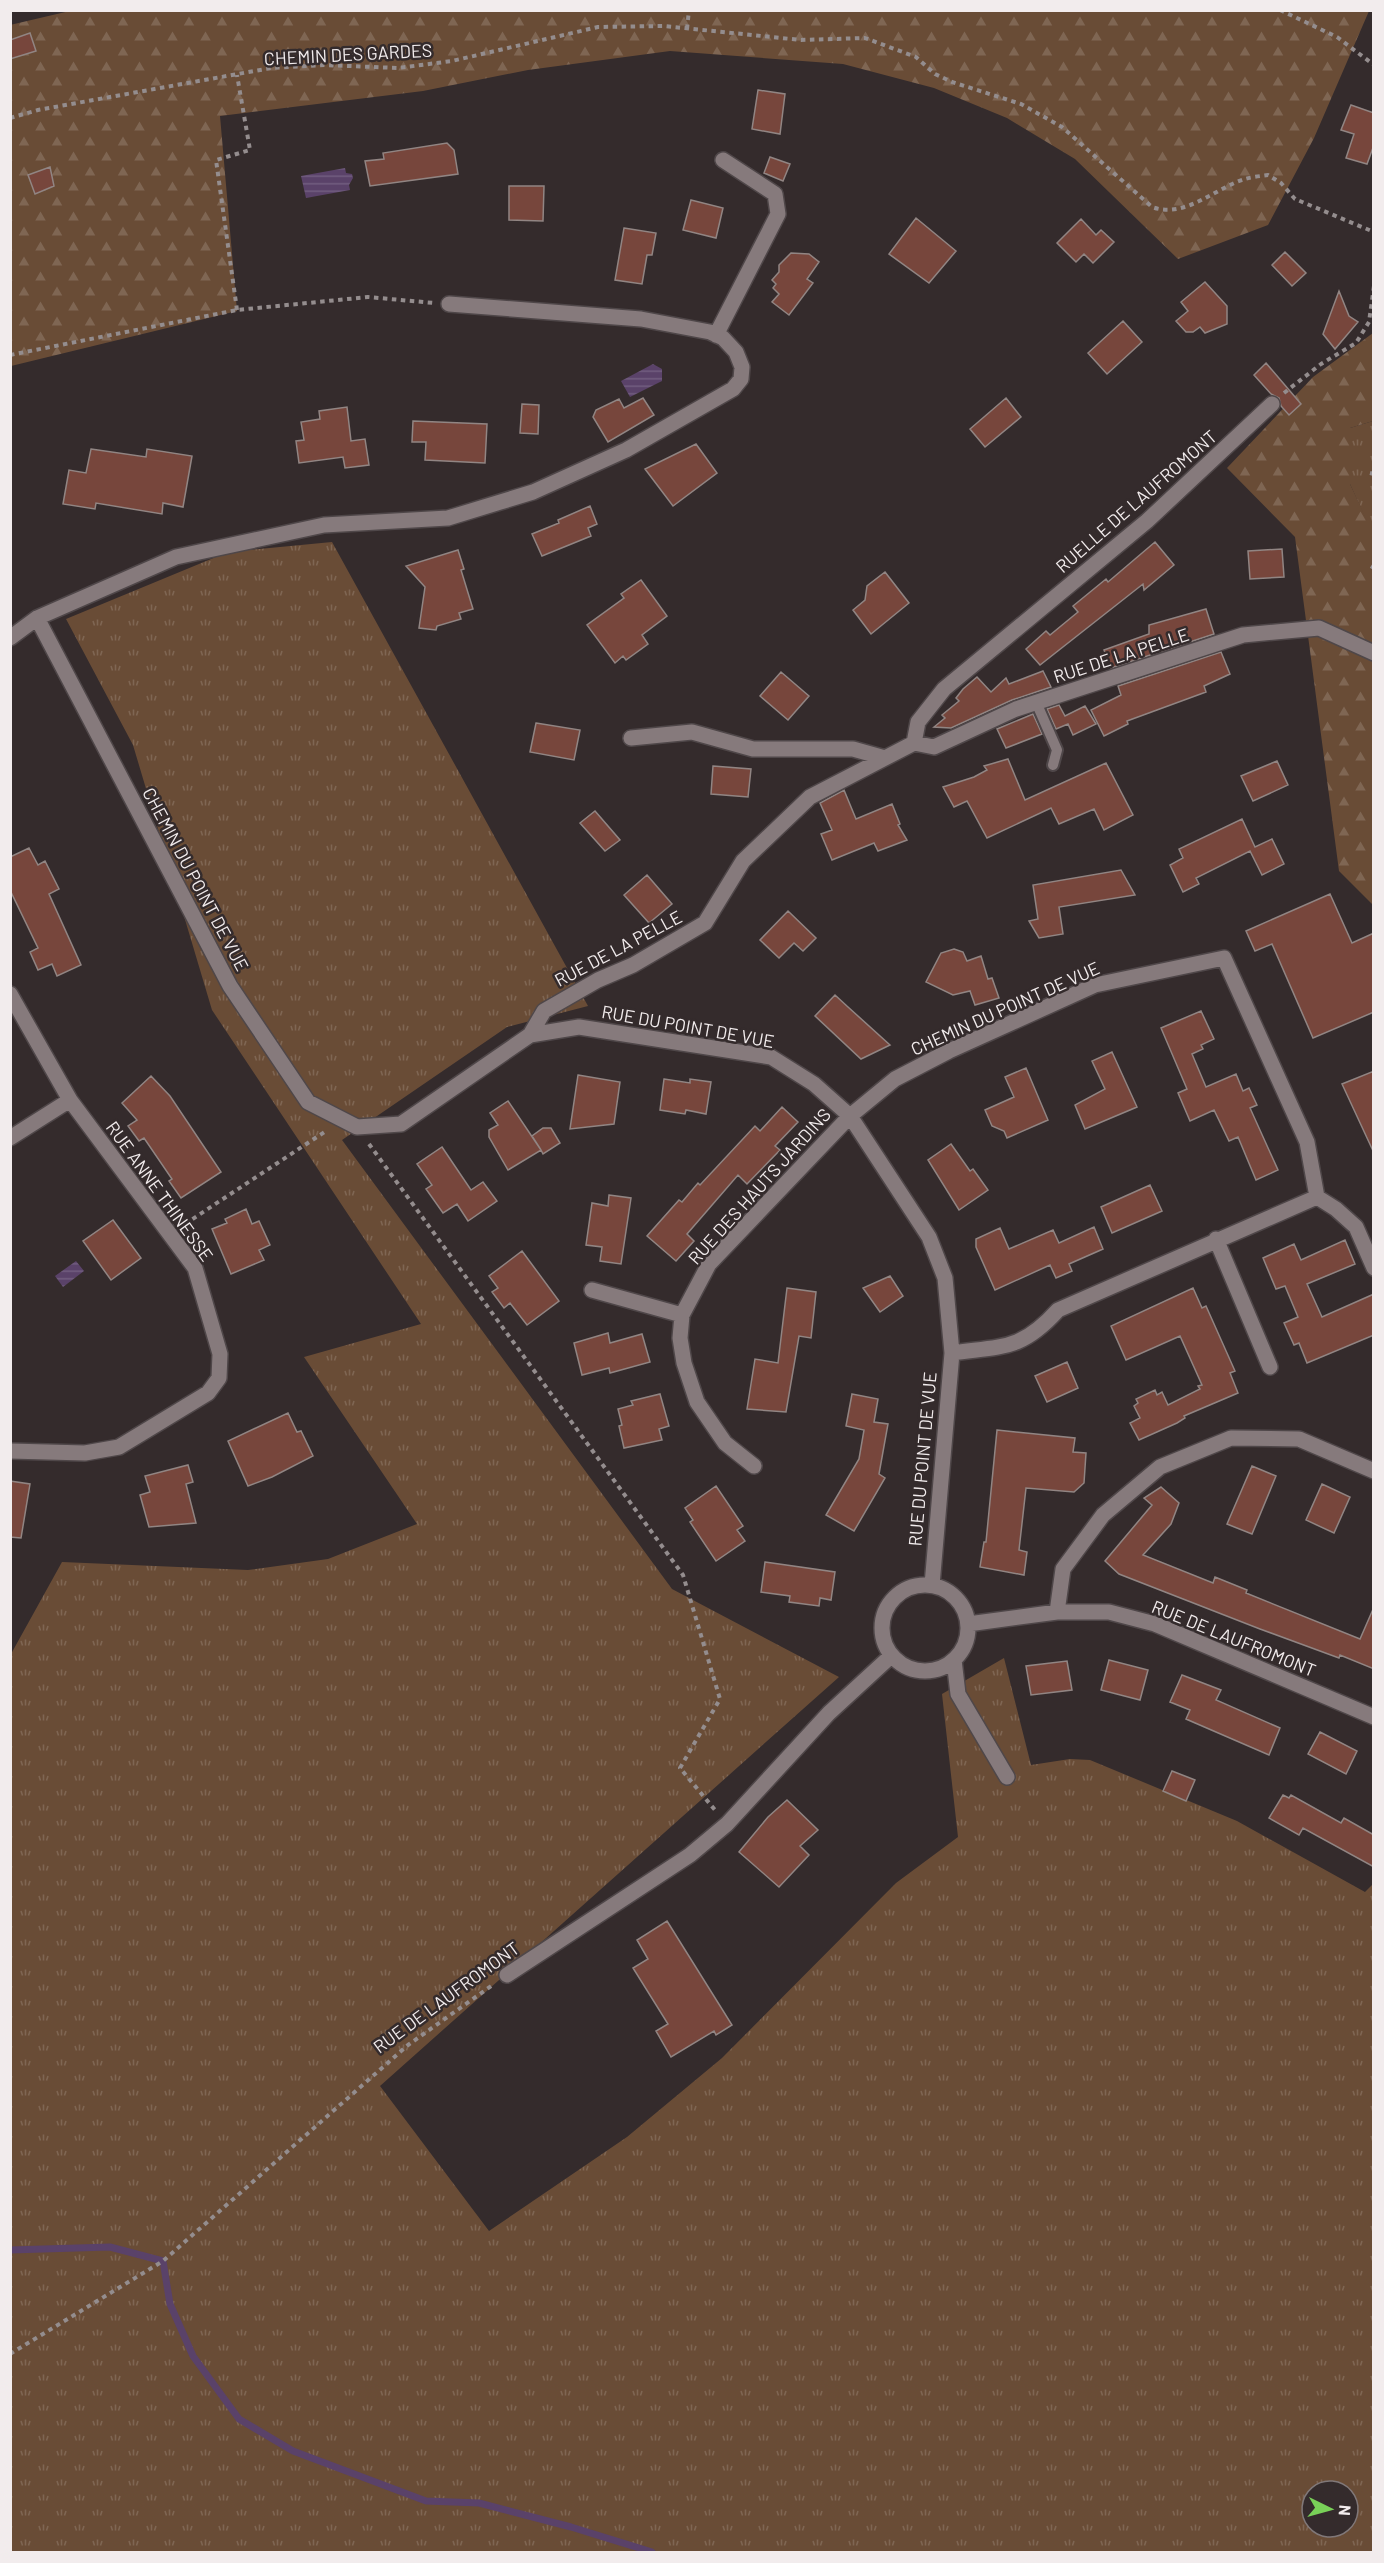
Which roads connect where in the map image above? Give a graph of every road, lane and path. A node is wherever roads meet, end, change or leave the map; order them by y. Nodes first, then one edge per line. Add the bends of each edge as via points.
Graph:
1 (689, 10) edge
2 (1280, 10) edge
3 (687, 28) junction
4 (1374, 65) edge
5 (237, 75) junction
6 (10, 118) edge
7 (723, 160) dead end
8 (1374, 232) edge
9 (1374, 286) edge
10 (449, 304) joint
11 (237, 310) junction
12 (716, 335) junction
13 (10, 354) edge
14 (1272, 404) joint
15 (37, 618) junction
16 (10, 638) edge
17 (1374, 653) edge
18 (1036, 702) junction
19 (631, 738) dead end
20 (914, 743) junction
21 (885, 758) junction
22 (1053, 765) dead end
23 (10, 994) edge
24 (530, 1035) junction
25 (70, 1100) junction
26 (850, 1116) junction
27 (341, 1120) junction
28 (357, 1127) junction
29 (10, 1138) edge
30 (1317, 1197) junction
31 (170, 1233) junction
32 (1216, 1239) junction
33 (1374, 1268) edge
34 (592, 1290) dead end
35 (682, 1315) junction
36 (952, 1353) junction
37 (1270, 1367) dead end
38 (10, 1450) edge
39 (754, 1466) dead end
40 (1374, 1471) edge
41 (932, 1585) junction
42 (1057, 1612) junction
43 (968, 1624) junction
44 (891, 1656) junction
45 (954, 1660) junction
46 (1374, 1717) edge
47 (1006, 1778) dead end
48 (727, 1824) junction
49 (507, 1975) joint
50 (10, 2354) edge

1 - 3 path
2 - 4 path via 1337,37
3 - 5 path, CHEMIN DES GARDES via 598,27 452,61 398,68 271,68
3 - 8 path, CHEMIN DES GARDES via 801,40 865,38 916,57 935,74 952,82 1022,104 1062,127 1152,207 1178,210 1245,179 1268,175 1295,199
5 - 6 path, CHEMIN DES GARDES
5 - 11 path via 250,150 216,160
7 - 12 street via 775,194 777,214
9 - 14 path via 1369,322 1356,343 1321,364
10 - 11 path via 368,297
10 - 12 street via 641,319 699,328
11 - 13 path
12 - 15 street via 736,352 742,367 741,379 733,389 626,450 532,492 448,518 324,525 176,557
14 - 20 street, RUELLE DE LAUFROMONT via 1148,521 944,689 918,722
15 - 16 street
15 - 27 street, CHEMIN DU POINT DE VUE via 230,986 308,1102
17 - 18 street, RUE DE LA PELLE via 1318,628 1243,635
18 - 20 street, RUE DE LA PELLE via 934,747
18 - 22 lane via 1058,750
19 - 21 street via 692,732 753,748 853,748
20 - 21 street, RUE DE LA PELLE
21 - 24 street, RUE DE LA PELLE via 810,796 743,861 705,923 544,1011
23 - 25 street, RUE ANNE THINESSE
24 - 26 street, RUE DU POINT DE VUE via 579,1027 771,1057 814,1084
24 - 28 street, RUE DU POINT DE VUE via 401,1124
25 - 29 street
25 - 31 street, RUE ANNE THINESSE
26 - 30 street, CHEMIN DU POINT DE VUE via 895,1079 1095,985 1224,958 1307,1142
26 - 35 street, RUE DES HAUTS JARDINS via 709,1264
26 - 36 street, RUE DU POINT DE VUE via 929,1237 945,1278
27 - 28 street, CHEMIN DU POINT DE VUE
27 - 31 path
28 - 48 path via 683,1575 720,1699 680,1768
30 - 32 street
30 - 33 street via 1356,1227
31 - 38 street, RUE ANNE THINESSE via 195,1268 220,1354 219,1378 208,1393 119,1447 85,1454
32 - 36 street via 1058,1310 1040,1330 1014,1345
32 - 37 street
34 - 35 street
35 - 39 street, RUE DES HAUTS JARDINS via 681,1346 697,1402 725,1443
36 - 41 street, RUE DU POINT DE VUE
40 - 42 street via 1299,1439 1231,1438 1160,1467 1102,1515 1063,1569
41 - 43 street via 947,1590 958,1600
41 - 44 street via 917,1585 900,1592 889,1603 882,1618 882,1633
42 - 43 street, RUE DE LAUFROMONT
42 - 46 street, RUE DE LAUFROMONT via 1109,1612 1155,1623
43 - 45 street via 967,1639
44 - 45 street via 908,1668 922,1671 941,1668
44 - 48 street, RUE DE LAUFROMONT via 829,1713
45 - 47 street via 958,1694
48 - 49 street, RUE DE LAUFROMONT via 690,1856
49 - 50 path, RUE DE LAUFROMONT via 408,2045 163,2261

